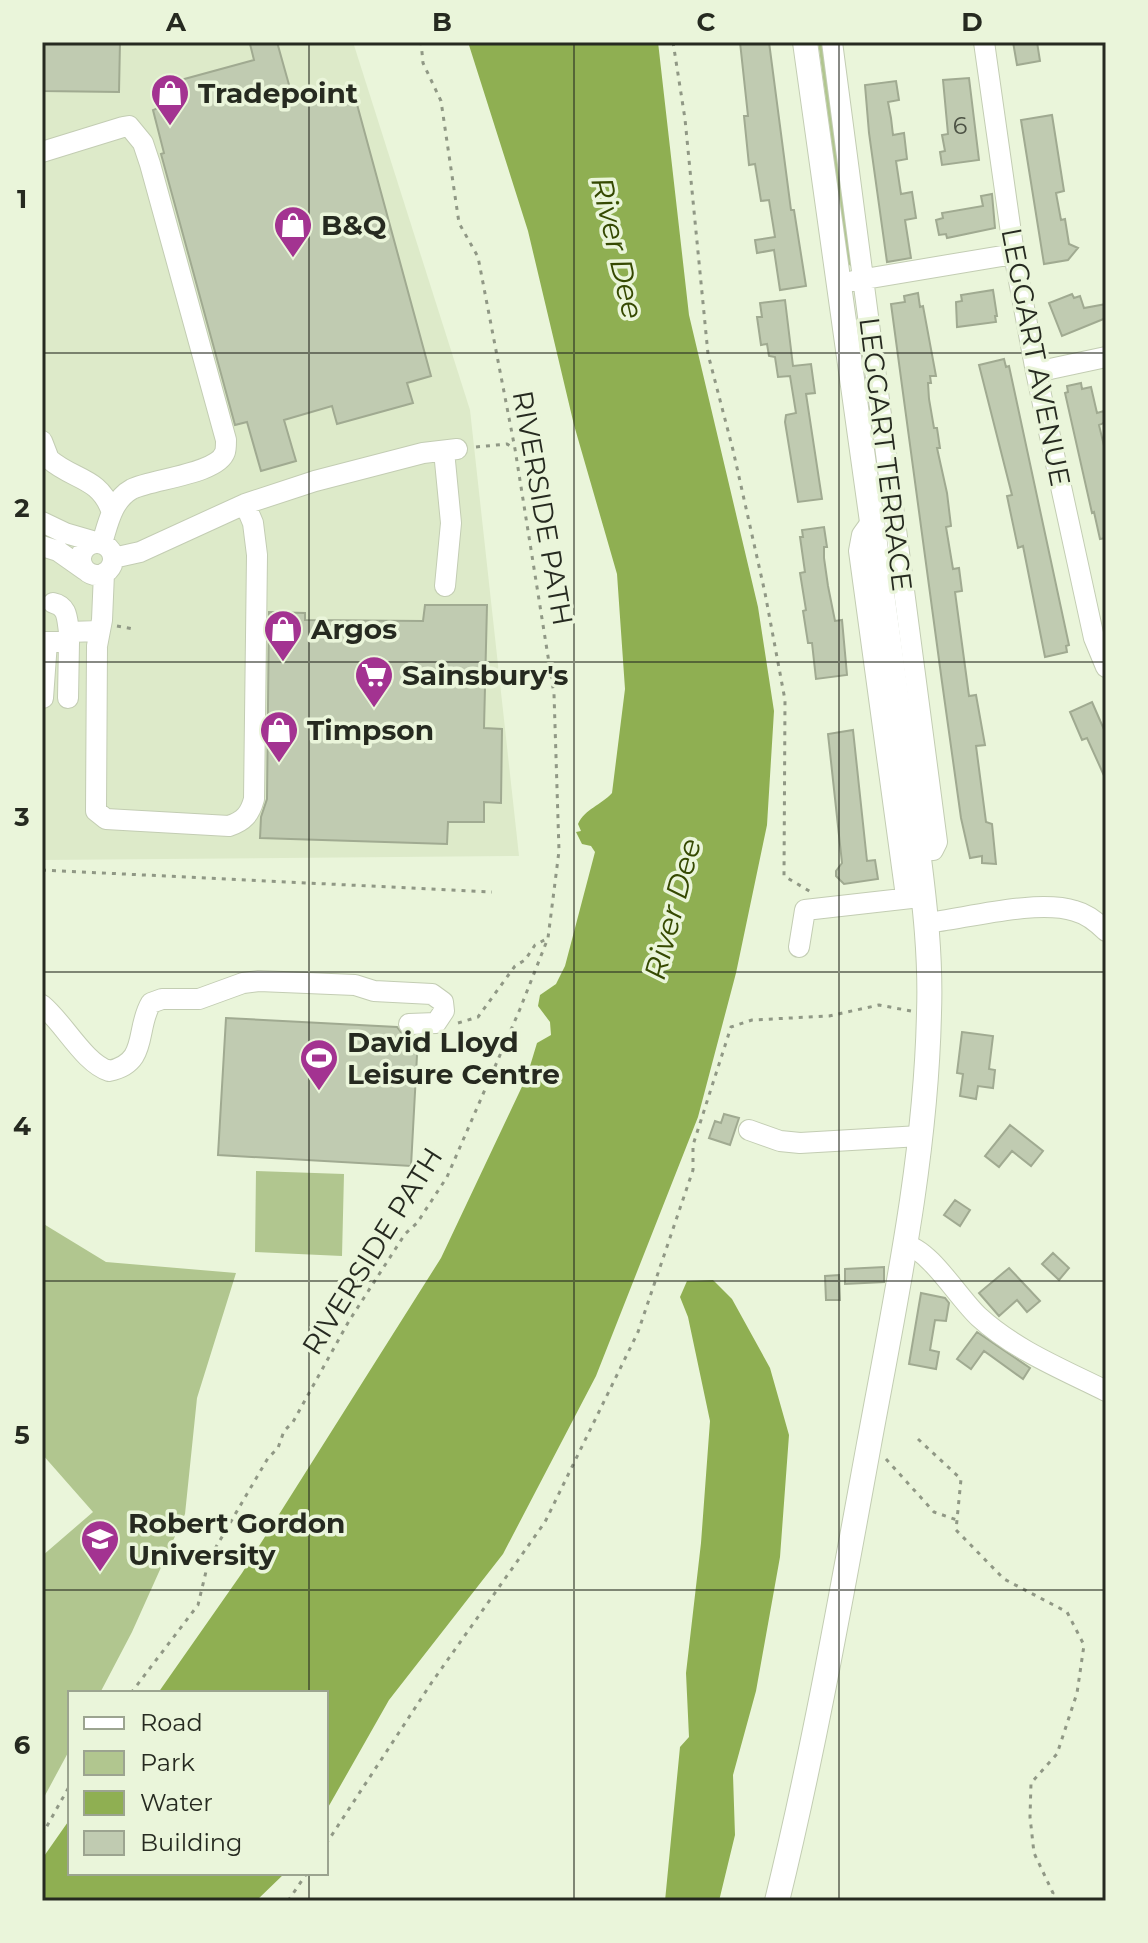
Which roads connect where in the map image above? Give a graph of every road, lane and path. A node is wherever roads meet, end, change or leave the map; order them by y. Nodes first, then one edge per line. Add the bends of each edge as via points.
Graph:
1 (421, 42) edge
2 (673, 42) edge
3 (805, 42) edge
4 (832, 42) edge
5 (984, 42) edge
6 (42, 152) edge
7 (1014, 254) junction
8 (863, 279) junction
9 (837, 284) junction
10 (1106, 357) edge
11 (1036, 372) junction
12 (42, 441) edge
13 (515, 449) junction
14 (451, 450) junction
15 (245, 504) junction
16 (111, 510) junction
17 (872, 521) junction
18 (42, 522) edge
19 (42, 546) edge
20 (100, 557) junction
21 (445, 586) dead end
22 (53, 603) dead end
23 (99, 631) junction
24 (69, 637) junction
25 (44, 642) edge
26 (1106, 667) edge
27 (95, 697) junction
28 (42, 698) edge
29 (68, 698) junction
30 (918, 851) junction
31 (42, 870) edge
32 (784, 876) dead end
33 (492, 892) dead end
34 (924, 896) junction
35 (927, 923) junction
36 (1106, 931) edge
37 (548, 938) junction
38 (799, 947) dead end
39 (42, 1005) edge
40 (913, 1011) dead end
41 (439, 1018) junction
42 (409, 1024) dead end
43 (749, 1130) dead end
44 (920, 1136) junction
45 (905, 1245) junction
46 (1106, 1391) edge
47 (918, 1439) dead end
48 (881, 1454) dead end
49 (957, 1520) junction
50 (133, 1691) edge
51 (68, 1789) edge
52 (42, 1835) edge
53 (328, 1841) edge
54 (306, 1875) edge
55 (288, 1901) edge
56 (777, 1901) edge
57 (1050, 1901) edge

1 - 13 path, RIVERSIDE PATH via 423,63 441,101 459,223 478,257
2 - 32 path via 708,354 785,700
3 - 9 main road, LEGGART TERRACE
4 - 8 street, LEGGART TERRACE
5 - 7 street, LEGGART AVENUE
6 - 16 street via 123,127 138,134 226,440 221,460 131,490
7 - 8 street
7 - 11 street, LEGGART AVENUE
8 - 9 street
8 - 30 street, LEGGART TERRACE via 937,842 933,850
9 - 17 main road, LEGGART TERRACE
10 - 11 street
11 - 26 street, LEGGART AVENUE via 1094,638
12 - 16 street via 49,459 96,486
13 - 14 path via 507,444
13 - 37 path, RIVERSIDE PATH via 554,694 559,851
14 - 15 street via 315,481
14 - 21 street
15 - 20 street via 140,552
15 - 27 street via 257,555 250,812 229,826 106,819 96,811
16 - 20 street
17 - 30 main road, LEGGART TERRACE
17 - 34 street, LEGGART TERRACE via 859,551 905,889
18 - 20 street
19 - 20 street
20 - 23 street
22 - 24 street via 66,611
23 - 24 street
23 - 27 street
24 - 25 street
24 - 29 street
25 - 28 street
27 - 29 street
28 - 29 street
30 - 34 main road, LEGGART TERRACE
31 - 33 path
34 - 35 main road, LEGGART TERRACE
34 - 38 street via 805,910
35 - 36 street via 1056,908 1093,919
35 - 44 main road, LEGGART TERRACE via 929,1012
37 - 41 path via 515,966 478,1017 456,1023
37 - 50 path, RIVERSIDE PATH via 447,1177 349,1321 236,1511 209,1559 198,1605
39 - 41 street via 96,1065 109,1071 133,1058 151,1003 199,999 243,983 355,985 432,994 443,1002
40 - 53 path via 879,1005 731,1027 693,1145 693,1170 638,1332 545,1522
41 - 42 street via 431,1024
43 - 44 street via 800,1143
44 - 45 main road, LEGGART TERRACE
45 - 46 street via 918,1249 970,1308 1007,1338
45 - 56 main road, LEGGART TERRACE via 802,1801
47 - 49 path via 961,1479
48 - 49 path via 934,1512
49 - 57 path via 956,1530 1004,1579 1067,1612 1084,1645 1077,1693 1057,1754 1031,1783 1034,1853 1053,1893
51 - 52 path
54 - 55 path

